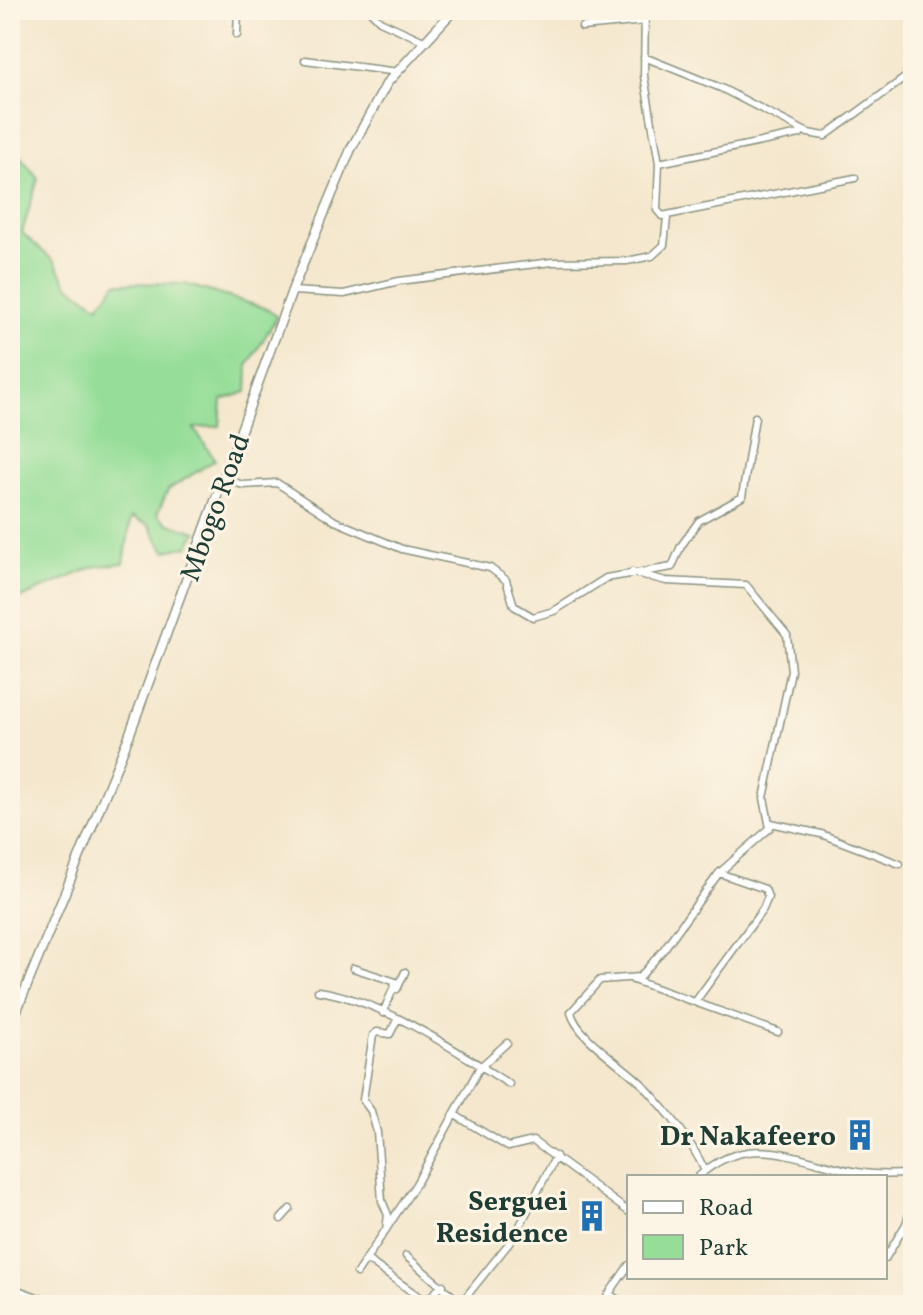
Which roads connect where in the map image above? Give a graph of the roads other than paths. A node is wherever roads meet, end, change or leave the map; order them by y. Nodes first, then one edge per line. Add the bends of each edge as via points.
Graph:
1 (238, 10) edge
2 (369, 10) edge
3 (454, 10) edge
4 (645, 10) edge
5 (645, 21) junction
6 (582, 27) dead end
7 (237, 35) dead end
8 (426, 42) junction
9 (644, 57) junction
10 (305, 60) dead end
11 (398, 72) junction
12 (913, 72) edge
13 (800, 134) dead end
14 (659, 163) junction
15 (855, 178) dead end
16 (667, 218) junction
17 (292, 291) junction
18 (755, 417) dead end
19 (225, 479) junction
20 (632, 572) junction
21 (771, 823) junction
22 (900, 864) dead end
23 (719, 873) junction
24 (353, 968) dead end
25 (405, 972) dead end
26 (633, 980) junction
27 (318, 991) dead end
28 (695, 1002) junction
29 (390, 1017) junction
30 (10, 1027) edge
31 (778, 1032) dead end
32 (507, 1043) dead end
33 (480, 1067) junction
34 (509, 1084) dead end
35 (455, 1115) junction
36 (556, 1156) junction
37 (705, 1171) junction
38 (913, 1174) edge
39 (700, 1175) edge
40 (913, 1202) edge
41 (290, 1209) dead end
42 (627, 1210) edge
43 (281, 1219) dead end
44 (386, 1230) junction
45 (406, 1256) dead end
46 (887, 1256) edge
47 (366, 1259) junction
48 (627, 1268) edge
49 (357, 1273) dead end
50 (443, 1285) junction
51 (10, 1289) edge
52 (609, 1294) junction
53 (462, 1304) edge
54 (55, 1305) edge
55 (601, 1305) edge
56 (626, 1305) edge

1 - 7 street
2 - 8 street via 380,21
3 - 8 main road, Mbogo Road
4 - 5 street
5 - 6 street
5 - 9 street
8 - 11 main road, Mbogo Road
9 - 12 street via 721,88 808,133 825,136
9 - 14 street
10 - 11 street
11 - 17 main road, Mbogo Road via 351,149
13 - 14 street
14 - 16 street via 657,210
15 - 16 street
16 - 17 street via 664,245 639,259 552,262 399,281 344,294
17 - 19 main road, Mbogo Road
18 - 20 street via 742,497 704,516 669,569
19 - 20 street via 243,485 277,483 335,521 402,549 490,568 506,580 514,606 533,617 554,611 606,578
19 - 30 main road, Mbogo Road via 129,736
20 - 21 street via 666,581 746,585 787,635 791,671 764,798
21 - 22 street via 821,834
21 - 23 street
23 - 26 street via 664,949
23 - 28 street via 765,889 768,897
24 - 29 street via 396,982
25 - 29 street via 386,1007
26 - 28 street
26 - 37 street via 600,980 577,1002 572,1017 578,1029 667,1112 691,1141
27 - 29 street
28 - 31 street
29 - 33 street via 474,1059
29 - 44 street via 390,1034 373,1035 363,1100 377,1132
32 - 33 street
33 - 34 street
33 - 35 street
35 - 36 street via 508,1147 533,1141
35 - 44 street
36 - 42 street
36 - 53 street via 514,1237
37 - 38 street via 743,1150 781,1152 858,1172
37 - 39 street
40 - 46 street
41 - 43 street
44 - 47 street
45 - 50 street
47 - 49 street
47 - 50 street via 425,1301
48 - 52 street
50 - 53 street
51 - 54 main road
52 - 55 street
52 - 56 street

